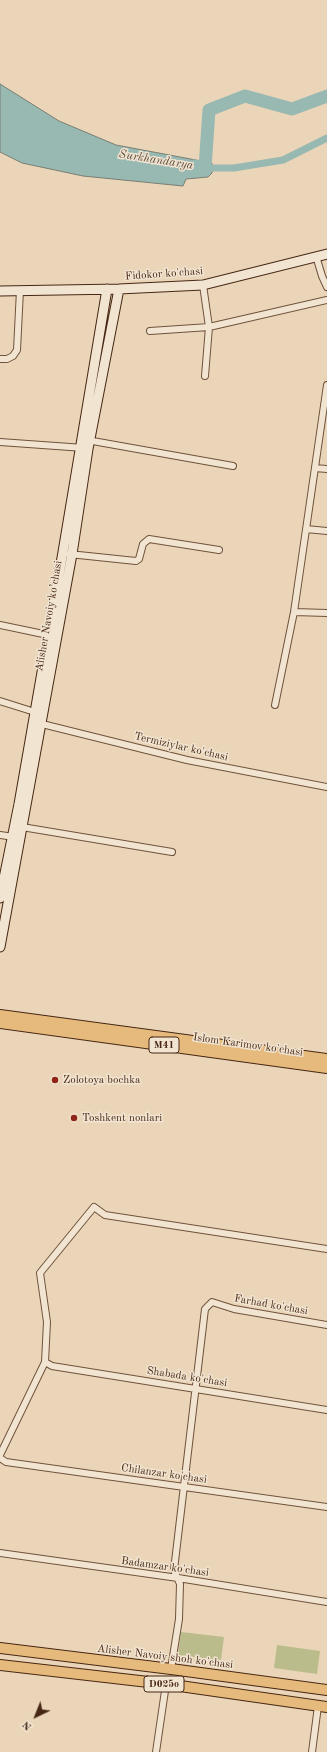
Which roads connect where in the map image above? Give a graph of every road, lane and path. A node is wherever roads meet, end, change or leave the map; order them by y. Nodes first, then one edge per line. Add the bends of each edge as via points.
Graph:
1 (327, 254) edge
2 (316, 256) junction
3 (203, 284) junction
4 (327, 287) edge
5 (108, 289) junction
6 (119, 289) junction
7 (20, 290) junction
8 (0, 291) edge
9 (327, 300) edge
10 (209, 327) junction
11 (150, 331) dead end
12 (0, 358) edge
13 (206, 376) dead end
14 (327, 385) edge
15 (326, 393) edge
16 (0, 442) edge
17 (85, 444) junction
18 (233, 466) dead end
19 (315, 468) junction
20 (327, 469) edge
21 (306, 529) junction
22 (327, 530) edge
23 (219, 550) dead end
24 (68, 553) junction
25 (294, 612) junction
26 (327, 612) edge
27 (0, 625) edge
28 (48, 635) junction
29 (0, 701) edge
30 (275, 705) dead end
31 (34, 712) junction
32 (43, 714) junction
33 (32, 722) junction
34 (42, 724) junction
35 (327, 787) edge
36 (22, 827) junction
37 (0, 835) edge
38 (16, 837) junction
39 (172, 852) dead end
40 (0, 898) edge
41 (0, 947) edge
42 (0, 1015) edge
43 (0, 1023) edge
44 (327, 1059) edge
45 (327, 1068) edge
46 (327, 1249) edge
47 (327, 1324) edge
48 (45, 1362) junction
49 (195, 1389) junction
50 (327, 1410) edge
51 (0, 1455) edge
52 (0, 1458) edge
53 (183, 1487) junction
54 (327, 1507) edge
55 (0, 1553) edge
56 (178, 1578) junction
57 (327, 1602) edge
58 (0, 1648) edge
59 (0, 1665) edge
60 (171, 1669) junction
61 (166, 1684) junction
62 (327, 1690) edge
63 (322, 1706) edge
64 (156, 1752) edge
65 (312, 1752) edge

1 - 2 main road, Fidokor ko'chasi
2 - 3 main road, Fidokor ko'chasi
2 - 4 street
3 - 6 main road, Fidokor ko'chasi
3 - 10 street
5 - 6 main road, Fidokor ko'chasi
5 - 7 main road, Fidokor ko'chasi
5 - 17 main road, Alisher Navoiy ko’chasi
6 - 17 main road, Alisher Navoiy ko’chasi
7 - 8 main road, Fidokor ko'chasi
7 - 12 street via 17,350 7,359
9 - 10 street
10 - 11 street
10 - 13 street
14 - 15 street
15 - 19 street
16 - 17 street
17 - 18 street
17 - 24 main road, Alisher Navoiy ko’chasi
19 - 20 street
19 - 21 street
21 - 22 street
21 - 25 street
23 - 24 street via 149,539 143,544 139,559 136,561
24 - 28 main road, Alisher Navoiy ko’chasi
24 - 32 main road, Alisher Navoiy ko’chasi
25 - 26 street
25 - 30 street
27 - 28 street
28 - 31 main road, Alisher Navoiy ko’chasi
29 - 31 street
31 - 32 street
31 - 33 main road, Alisher Navoiy ko’chasi
32 - 34 main road, Alisher Navoiy ko’chasi
33 - 34 street, Termiziylar ko'chasi
33 - 38 main road, Alisher Navoiy ko’chasi via 18,804
34 - 35 street, Termiziylar ko'chasi via 187,760
34 - 36 main road, Alisher Navoiy ko’chasi
36 - 38 main road, Alisher Navoiy ko’chasi
36 - 39 street
37 - 38 street
38 - 40 main road, Alisher Navoiy ko’chasi
38 - 41 main road, Alisher Navoiy ko’chasi
42 - 44 main road, Islom Karimov ko'chasi / M41
43 - 45 main road, Islom Karimov ko'chasi / M41
46 - 48 street via 105,1215 94,1206 40,1273 47,1322
47 - 49 street, Farhad ko'chasi via 234,1310 212,1302 205,1309
48 - 49 street, Shabada ko'chasi via 52,1366
48 - 51 street
49 - 50 street, Shabada ko'chasi
49 - 53 street
52 - 53 street, Chilanzar ko'chasi via 6,1462
53 - 54 street, Chilanzar ko'chasi
53 - 56 street via 174,1570
55 - 56 street, Badamzar ko'chasi
56 - 57 street, Badamzar ko'chasi
56 - 60 street via 180,1619
58 - 60 main road, Alisher Navoiy shoh ko'chasi / D025o
59 - 61 main road, D025o
60 - 62 main road, Alisher Navoiy shoh ko'chasi / D025o
61 - 63 main road, D025o
61 - 64 street
63 - 65 street

